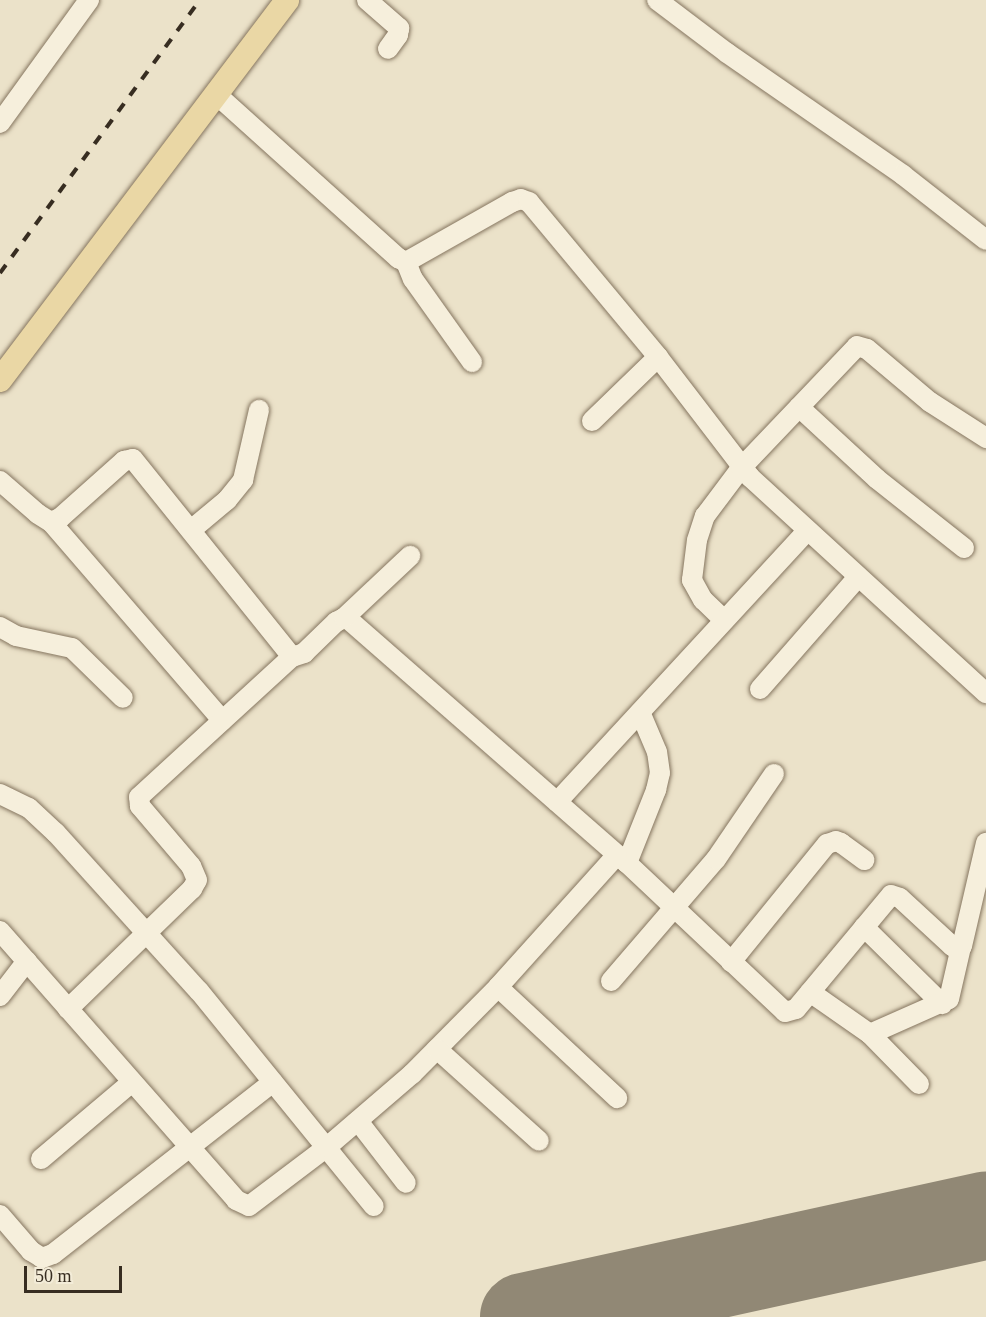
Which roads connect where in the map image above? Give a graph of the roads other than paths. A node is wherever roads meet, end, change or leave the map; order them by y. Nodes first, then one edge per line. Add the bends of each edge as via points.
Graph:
1 (89, 0) edge
2 (287, 0) edge
3 (367, 0) edge
4 (657, 0) edge
5 (388, 49) dead end
6 (216, 94) junction
7 (0, 123) edge
8 (986, 240) edge
9 (406, 262) junction
10 (658, 357) junction
11 (472, 362) dead end
12 (0, 380) edge
13 (799, 407) junction
14 (259, 410) dead end
15 (592, 421) dead end
16 (986, 438) edge
17 (741, 468) junction
18 (0, 481) edge
19 (51, 522) junction
20 (191, 530) junction
21 (807, 531) junction
22 (964, 548) dead end
23 (410, 556) dead end
24 (858, 577) junction
25 (344, 618) junction
26 (724, 620) junction
27 (0, 627) edge
28 (292, 657) junction
29 (760, 689) dead end
30 (986, 693) edge
31 (123, 698) dead end
32 (640, 712) junction
33 (222, 720) junction
34 (774, 774) dead end
35 (0, 794) edge
36 (557, 802) junction
37 (986, 843) edge
38 (622, 859) junction
39 (864, 860) dead end
40 (674, 908) junction
41 (864, 927) junction
42 (0, 931) edge
43 (147, 933) junction
44 (960, 947) junction
45 (27, 961) junction
46 (731, 962) junction
47 (611, 981) dead end
48 (498, 987) junction
49 (810, 992) junction
50 (0, 996) edge
51 (942, 1004) junction
52 (68, 1009) junction
53 (870, 1034) junction
54 (437, 1049) junction
55 (132, 1082) junction
56 (273, 1082) junction
57 (919, 1084) dead end
58 (618, 1098) dead end
59 (358, 1121) junction
60 (539, 1141) dead end
61 (189, 1147) junction
62 (327, 1147) junction
63 (41, 1159) dead end
64 (406, 1183) dead end
65 (374, 1206) dead end
66 (0, 1215) edge

1 - 7 street
2 - 6 main road
3 - 5 street via 399,28 399,35
4 - 8 street via 903,175
6 - 9 street
6 - 12 main road
9 - 10 street via 512,202 529,202
9 - 11 street via 413,279
10 - 15 street
10 - 17 street
13 - 16 street via 860,345 930,402
13 - 17 street
13 - 22 street via 877,479
14 - 20 street via 243,480 227,500
17 - 21 street
17 - 26 street via 705,516 694,560 694,586
18 - 19 street
19 - 20 street via 130,458
19 - 33 street
20 - 28 street
21 - 24 street
21 - 26 street
23 - 25 street
24 - 29 street
24 - 30 street
25 - 28 street via 304,653
25 - 36 street
26 - 32 street
27 - 31 street via 16,636 72,648
28 - 33 street
32 - 36 street
32 - 38 street via 657,752 660,773 656,790
33 - 43 street via 139,797 140,806 197,876 192,890
34 - 40 street via 716,859
35 - 43 street via 42,819
36 - 38 street
37 - 44 street via 965,940
38 - 40 street
38 - 48 street
39 - 46 street via 836,841 827,844
40 - 46 street
40 - 47 street
41 - 44 street via 893,894 952,946
41 - 49 street
41 - 51 street
42 - 45 street
43 - 52 street
43 - 56 street via 200,991
44 - 51 street via 950,996
45 - 50 street
45 - 52 street
46 - 49 street via 785,1012 795,1009
48 - 54 street
48 - 58 street
49 - 53 street
51 - 53 street
52 - 55 street
53 - 57 street
54 - 59 street
54 - 60 street
55 - 61 street
55 - 63 street
56 - 61 street
56 - 62 street
59 - 62 street
59 - 64 street
61 - 62 street via 236,1200 249,1206
61 - 66 street via 47,1257 31,1251
62 - 65 street

